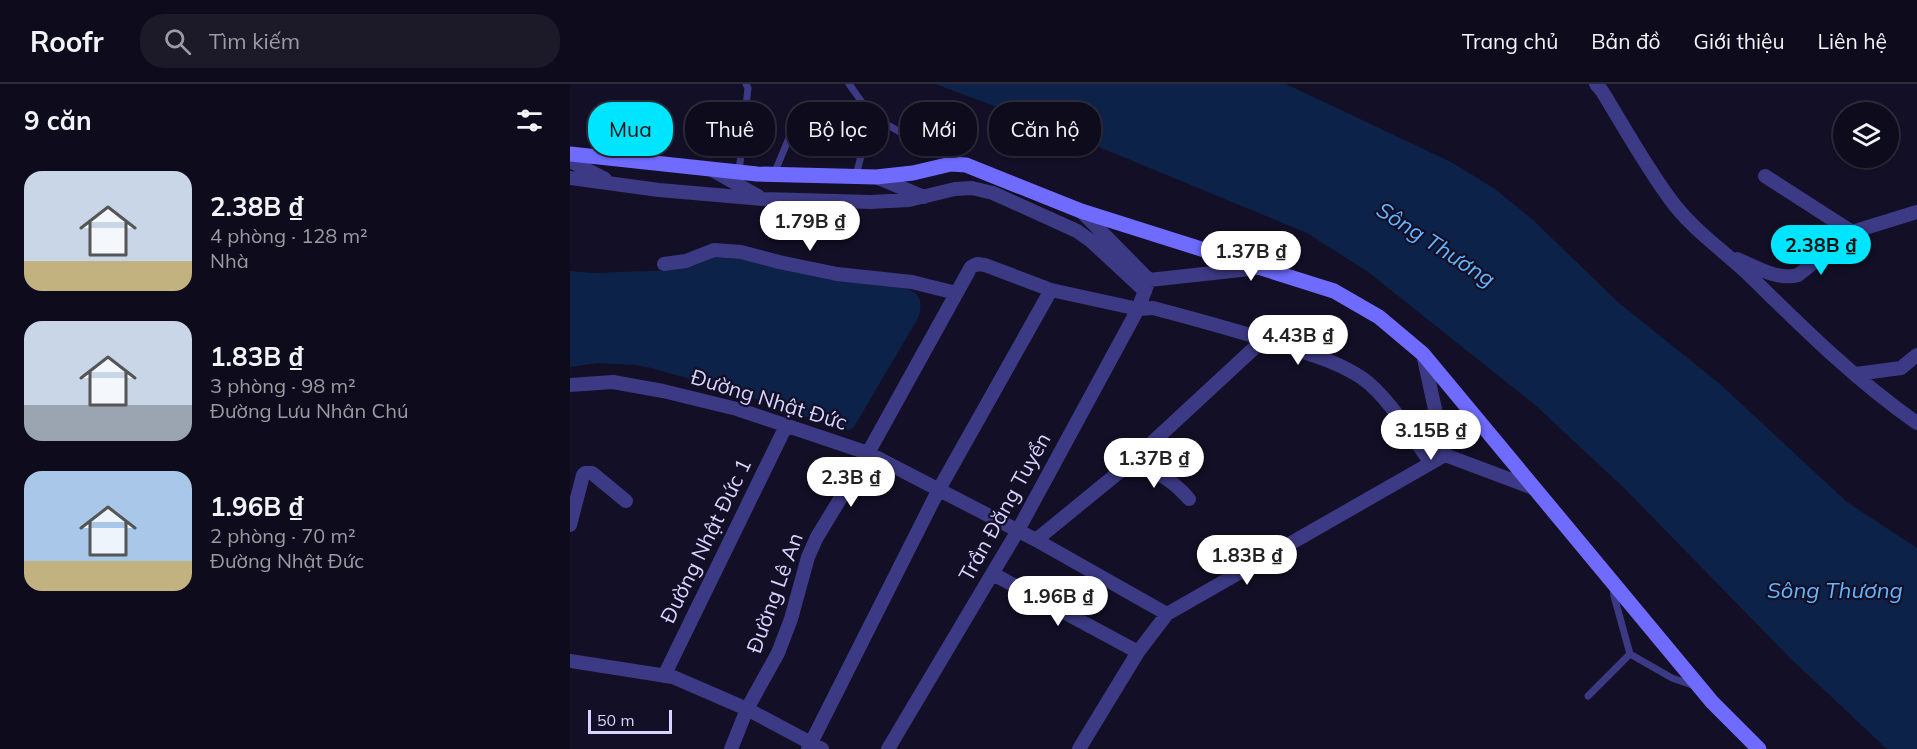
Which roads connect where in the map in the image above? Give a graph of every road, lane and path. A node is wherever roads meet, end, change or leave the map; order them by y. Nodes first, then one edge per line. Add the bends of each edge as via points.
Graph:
1 (746, 84) edge
2 (849, 84) edge
3 (1596, 84) edge
4 (862, 102) edge
5 (787, 143) edge
6 (570, 154) edge
7 (861, 156) edge
8 (570, 161) edge
9 (711, 169) junction
10 (739, 172) junction
11 (774, 174) junction
12 (856, 176) junction
13 (1765, 176) dead end
14 (876, 177) junction
15 (570, 178) edge
16 (615, 184) junction
17 (924, 197) junction
18 (763, 199) junction
19 (1081, 211) junction
20 (1917, 212) edge
21 (1852, 232) junction
22 (1724, 254) junction
23 (664, 264) dead end
24 (1263, 268) junction
25 (1147, 286) junction
26 (1051, 290) junction
27 (956, 293) junction
28 (1138, 309) junction
29 (1264, 339) junction
30 (1423, 354) junction
31 (1917, 355) edge
32 (1856, 374) junction
33 (570, 384) edge
34 (1917, 423) edge
35 (786, 426) junction
36 (868, 453) junction
37 (1445, 455) junction
38 (1431, 463) junction
39 (1129, 464) junction
40 (1533, 488) junction
41 (938, 491) junction
42 (1190, 499) dead end
43 (626, 501) dead end
44 (570, 525) edge
45 (1017, 532) junction
46 (1036, 540) junction
47 (993, 574) junction
48 (1613, 581) junction
49 (1167, 614) junction
50 (1138, 652) junction
51 (1630, 654) junction
52 (570, 661) edge
53 (664, 676) junction
54 (1701, 689) junction
55 (1588, 696) dead end
56 (747, 709) junction
57 (814, 747) edge
58 (731, 749) edge
59 (888, 749) edge
60 (1079, 749) edge
61 (1759, 749) edge

1 - 10 lane
2 - 4 lane
3 - 22 street via 1670,200
5 - 11 lane
6 - 9 street
7 - 12 lane
8 - 16 street
9 - 10 street
9 - 18 street
10 - 11 street
11 - 12 street
12 - 14 street
13 - 21 street
14 - 17 street
14 - 19 street via 966,165
15 - 16 street
16 - 18 street
17 - 18 street via 871,202
17 - 25 street via 972,188 993,193 1077,231
19 - 24 street
19 - 25 street
20 - 21 street
21 - 22 street via 1798,275 1790,277
22 - 32 street
23 - 27 street via 686,261 714,250 741,252 837,274 912,282
24 - 25 street
24 - 30 street via 1334,291 1379,317
25 - 28 street, Trần Đăng Tuyển
26 - 27 street, Đường Lê An via 980,264 971,267
26 - 28 street
26 - 41 street
27 - 36 street, Đường Lê An
28 - 29 street via 1168,312
28 - 45 street, Trần Đăng Tuyển
29 - 38 street via 1334,362 1364,379
29 - 39 street
30 - 37 street
30 - 40 street
31 - 32 street via 1901,368
32 - 34 street
33 - 35 street, Đường Nhật Đức via 631,384 737,409
35 - 36 street, Đường Nhật Đức
35 - 53 street, Đường Nhật Đức 1
36 - 41 street, Đường Nhật Đức
36 - 56 street, Đường Lê An via 812,547 778,653
37 - 38 street
37 - 40 street
38 - 49 street
39 - 42 street via 1174,482
39 - 46 street
40 - 48 street
41 - 45 street, Đường Nhật Đức
41 - 57 street
43 - 44 street via 592,472 585,473
45 - 46 street, Đường Nhật Đức
45 - 47 street, Trần Đăng Tuyển
46 - 49 street, Đường Nhật Đức
47 - 50 street
47 - 59 street, Trần Đăng Tuyển
48 - 51 lane
48 - 54 street
49 - 50 street
50 - 60 street
51 - 54 lane
51 - 55 lane
52 - 53 street
53 - 56 street
54 - 61 street
56 - 57 street
56 - 58 street, Đường Lê An

